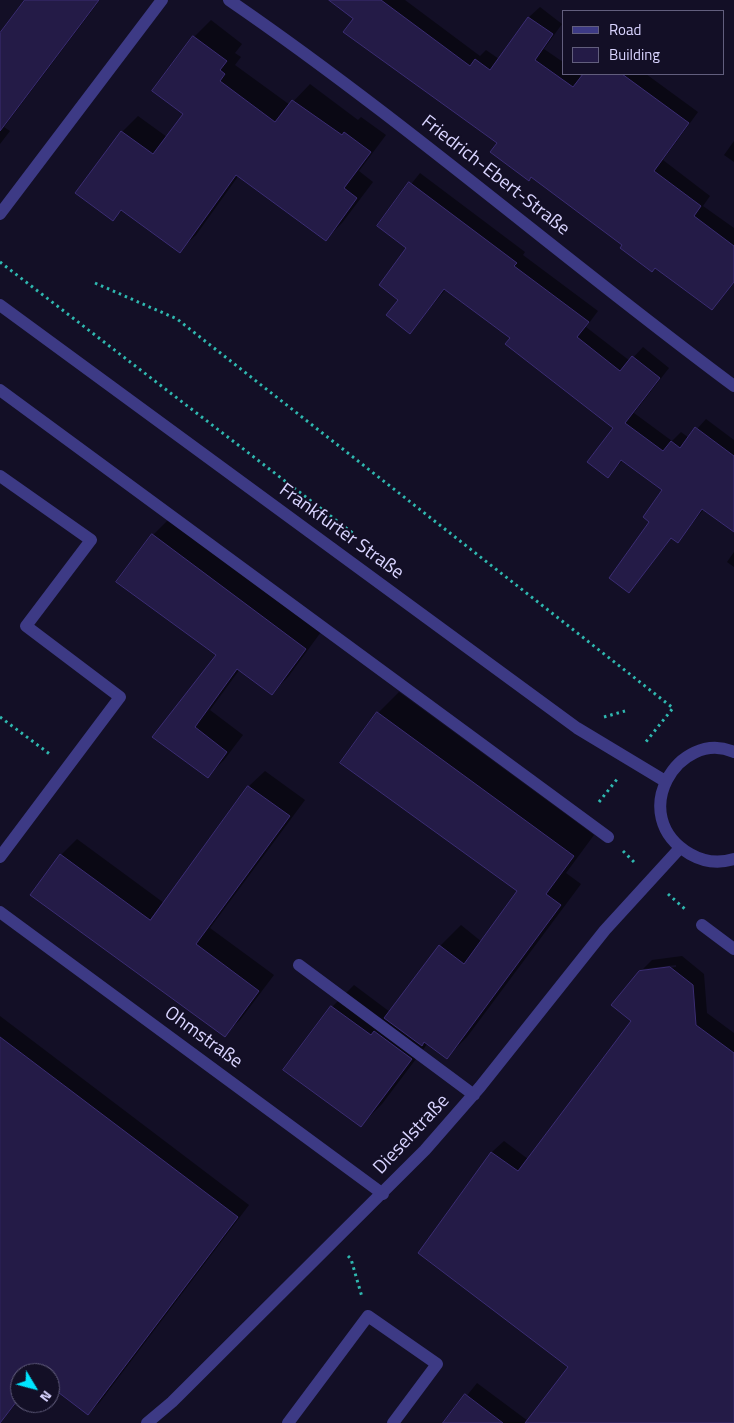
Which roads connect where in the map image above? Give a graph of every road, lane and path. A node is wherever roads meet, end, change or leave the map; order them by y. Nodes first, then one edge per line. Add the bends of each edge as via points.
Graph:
1 (162, 0) edge
2 (229, 0) edge
3 (0, 214) edge
4 (0, 262) edge
5 (95, 283) dead end
6 (0, 305) edge
7 (734, 386) edge
8 (0, 390) edge
9 (0, 476) edge
10 (362, 540) dead end
11 (673, 708) dead end
12 (625, 711) dead end
13 (0, 717) edge
14 (601, 718) dead end
15 (734, 752) edge
16 (67, 768) junction
17 (665, 781) junction
18 (608, 837) dead end
19 (680, 848) junction
20 (0, 857) edge
21 (734, 859) edge
22 (0, 912) edge
23 (702, 925) dead end
24 (734, 949) edge
25 (299, 965) dead end
26 (474, 1095) junction
27 (383, 1194) junction
28 (334, 1242) junction
29 (368, 1316) junction
30 (147, 1423) edge
31 (288, 1423) edge
32 (393, 1423) edge

1 - 3 street
2 - 7 street, Friedrich-Ebert-Straße via 469,178
4 - 10 path
5 - 11 path via 177,319
6 - 17 street, Frankfurter Straße via 576,728
8 - 18 street
9 - 16 street via 91,540 26,626 120,697
12 - 14 path
13 - 16 path
15 - 17 street via 711,749 692,754 676,765
16 - 20 street
17 - 19 street via 660,813 665,828
19 - 21 street via 700,860
19 - 26 street, Dieselstraße via 606,930
22 - 27 street, Ohmstraße
23 - 24 street
25 - 26 street
26 - 27 street, Dieselstraße
27 - 28 street, Dieselstraße
28 - 29 path via 351,1259
28 - 30 street, Dieselstraße
29 - 31 street
29 - 32 street via 437,1364

